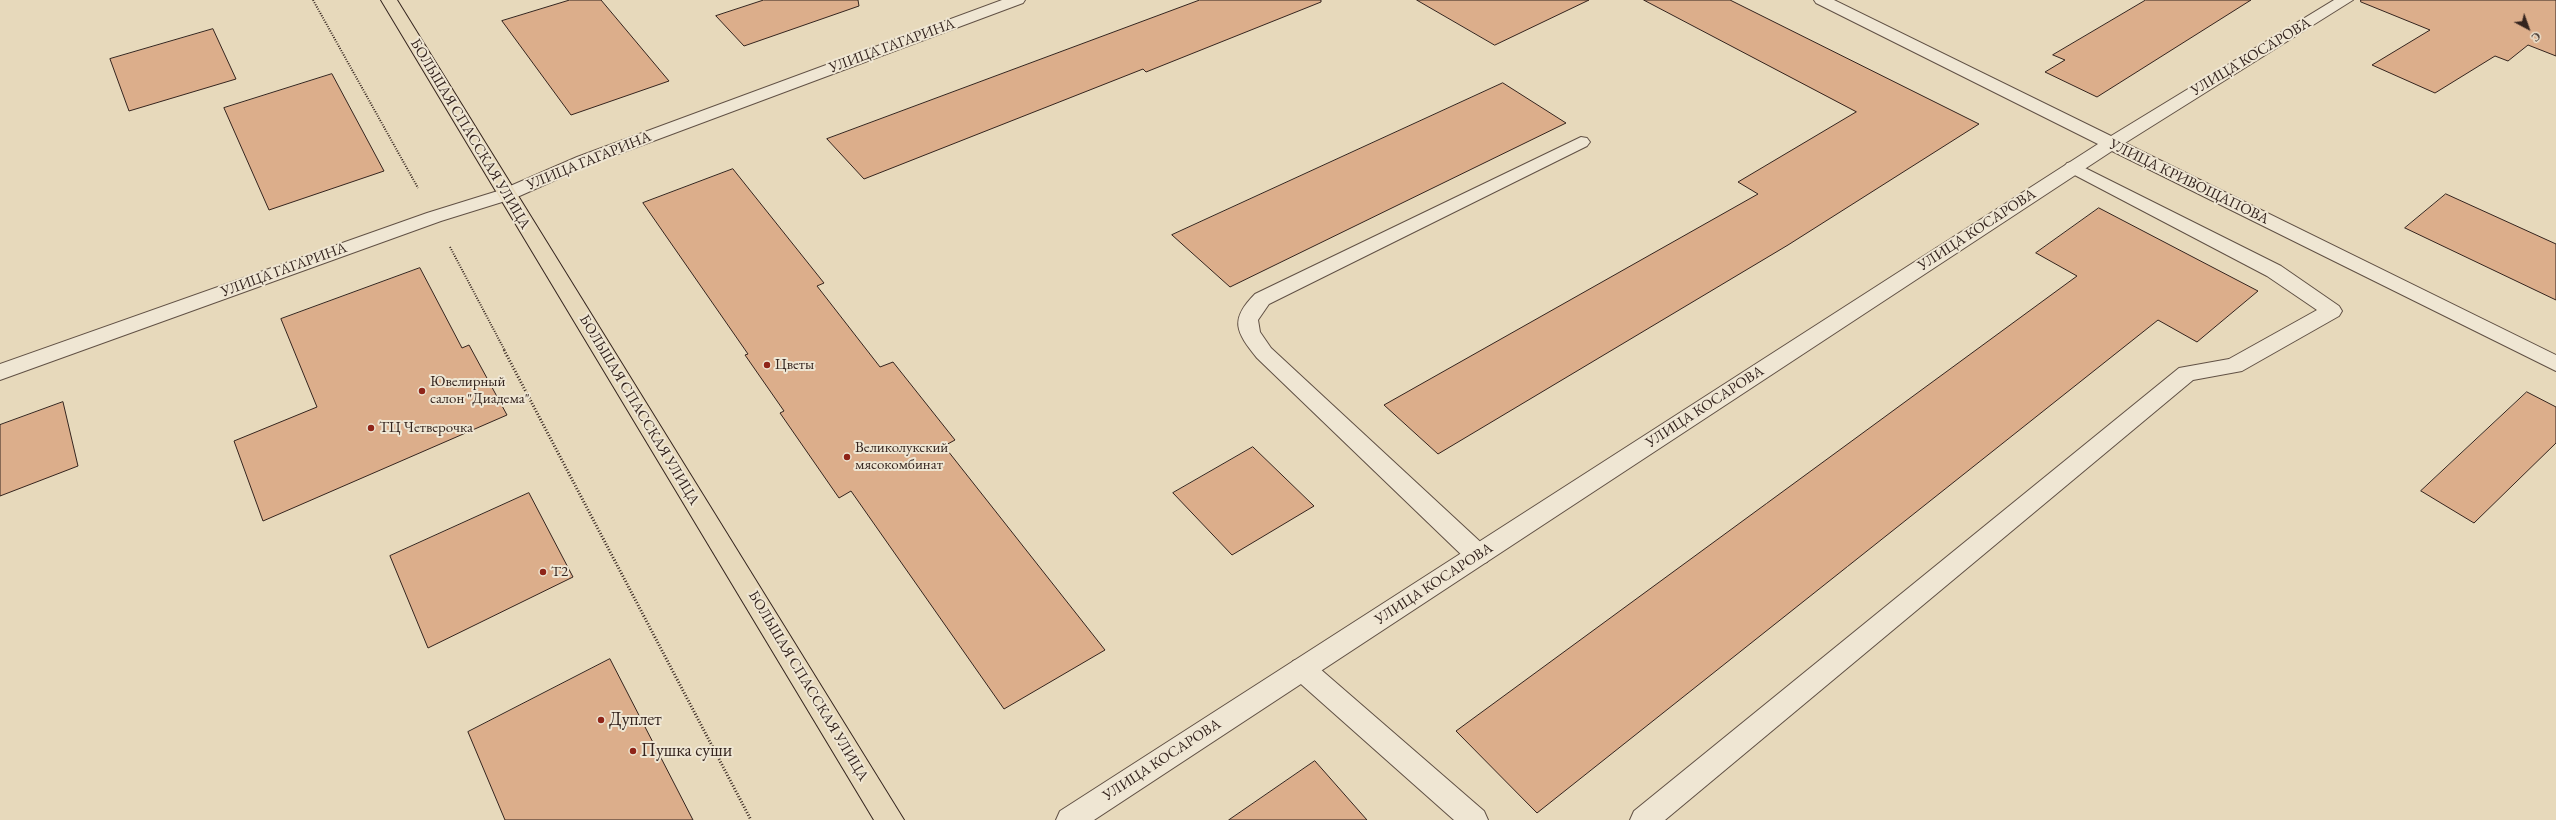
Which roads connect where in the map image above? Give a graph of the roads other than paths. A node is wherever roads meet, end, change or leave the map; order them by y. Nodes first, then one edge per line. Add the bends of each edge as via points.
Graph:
1 (389, 0) edge
2 (1017, 0) edge
3 (1822, 0) edge
4 (2345, 0) edge
5 (1581, 142) dead end
6 (2110, 143) junction
7 (2074, 167) junction
8 (508, 194) junction
9 (2556, 364) edge
10 (0, 372) edge
11 (1478, 555) junction
12 (1302, 669) junction
13 (890, 820) edge
14 (1070, 820) edge
15 (1474, 820) edge
16 (1644, 820) edge

1 - 8 main road, БОЛЬШАЯ СПАССКАЯ УЛИЦА
2 - 8 street, УЛИЦА ГАГАРИНА via 583,161
3 - 6 street, УЛИЦА КРИВОЩАПОВА
4 - 6 street, УЛИЦА КОСАРОВА
5 - 11 street via 1262,299 1248,312 1246,323 1251,337 1264,353
6 - 7 street, УЛИЦА КОСАРОВА
6 - 9 street, УЛИЦА КРИВОЩАПОВА
7 - 11 street, УЛИЦА КОСАРОВА
7 - 16 street via 2274,271 2332,311 2234,366 2187,373
8 - 10 street, УЛИЦА ГАГАРИНА via 434,217
8 - 13 main road, БОЛЬШАЯ СПАССКАЯ УЛИЦА
11 - 12 street, УЛИЦА КОСАРОВА
12 - 14 street, УЛИЦА КОСАРОВА
12 - 15 street

